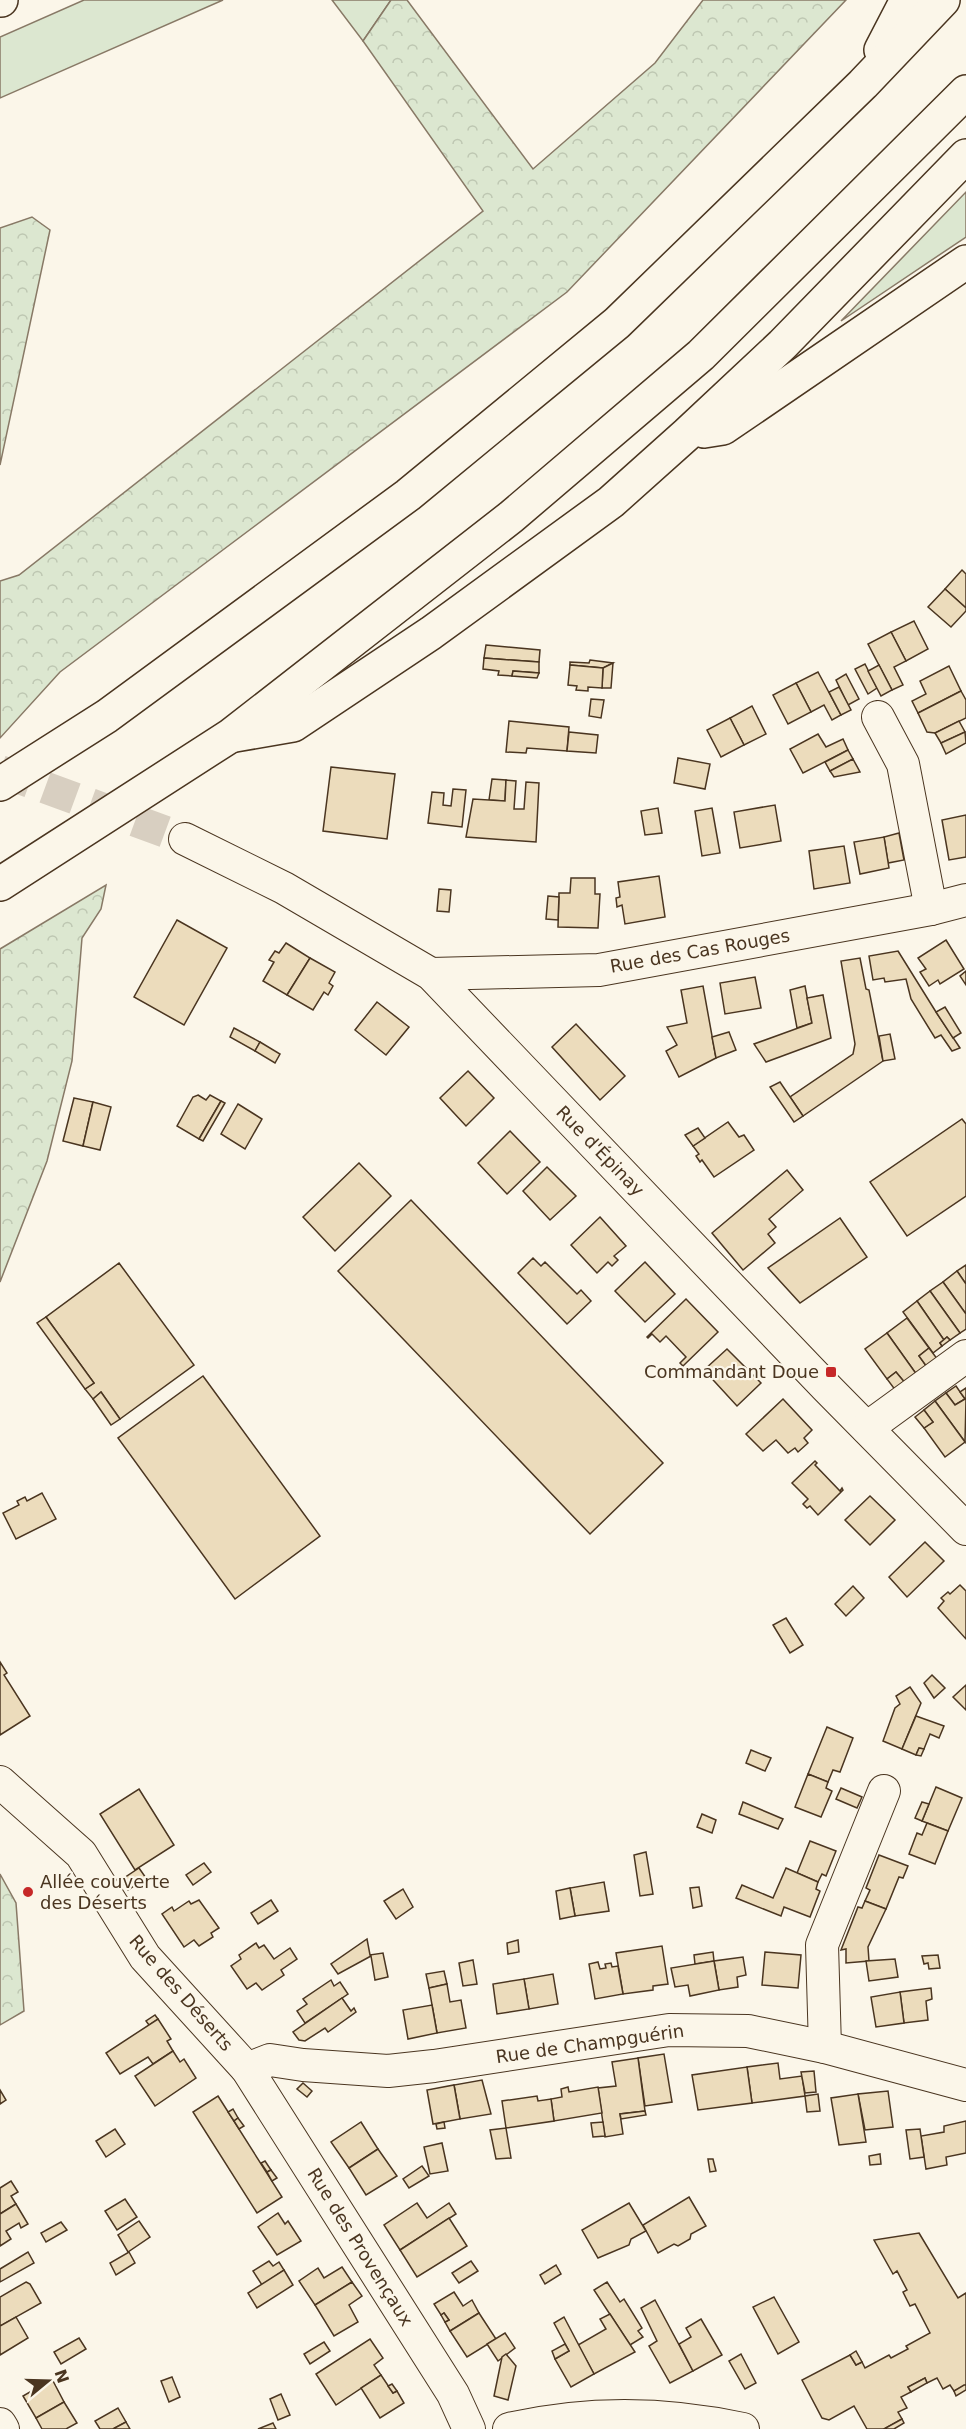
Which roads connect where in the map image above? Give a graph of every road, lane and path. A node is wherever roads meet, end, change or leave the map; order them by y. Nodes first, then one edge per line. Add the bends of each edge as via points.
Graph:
1 (907, 0) edge
2 (943, 0) edge
3 (863, 84) junction
4 (966, 92) edge
5 (966, 156) edge
6 (966, 262) edge
7 (687, 434) junction
8 (878, 717) dead end
9 (230, 736) junction
10 (0, 784) edge
11 (185, 839) tunnel mouth
12 (0, 884) edge
13 (966, 900) edge
14 (931, 909) junction
15 (431, 974) junction
16 (966, 1356) edge
17 (867, 1428) junction
18 (966, 1529) edge
19 (0, 1782) edge
20 (884, 1791) dead end
21 (825, 2047) junction
22 (247, 2069) junction
23 (966, 2085) edge
24 (0, 2424) edge
25 (3, 2429) edge
26 (469, 2429) edge
27 (509, 2429) edge
28 (743, 2429) edge

1 - 3 highway
2 - 3 highway
3 - 10 highway via 617,323 408,495 107,716
4 - 9 highway via 700,355 511,517
5 - 7 highway via 782,345
6 - 7 highway via 723,428
7 - 9 highway via 611,502 431,633 293,725
8 - 14 street via 903,764
9 - 12 highway
11 - 15 street, Rue d'Épinay via 284,888
13 - 14 street, Rue des Cas Rouges
14 - 15 street, Rue des Cas Rouges via 599,970
15 - 17 street, Rue d'Épinay
16 - 17 street
17 - 18 street, Rue d'Épinay
19 - 22 street, Rue des Déserts via 81,1854 145,1957
20 - 21 street via 822,1945
21 - 22 street, Rue de Champguérin via 748,2031 669,2030 388,2071 270,2060
21 - 23 street, Rue de Champguérin
22 - 26 street, Rue des Provençaux via 453,2394
24 - 25 street
27 - 28 street via 602,2415 661,2416

